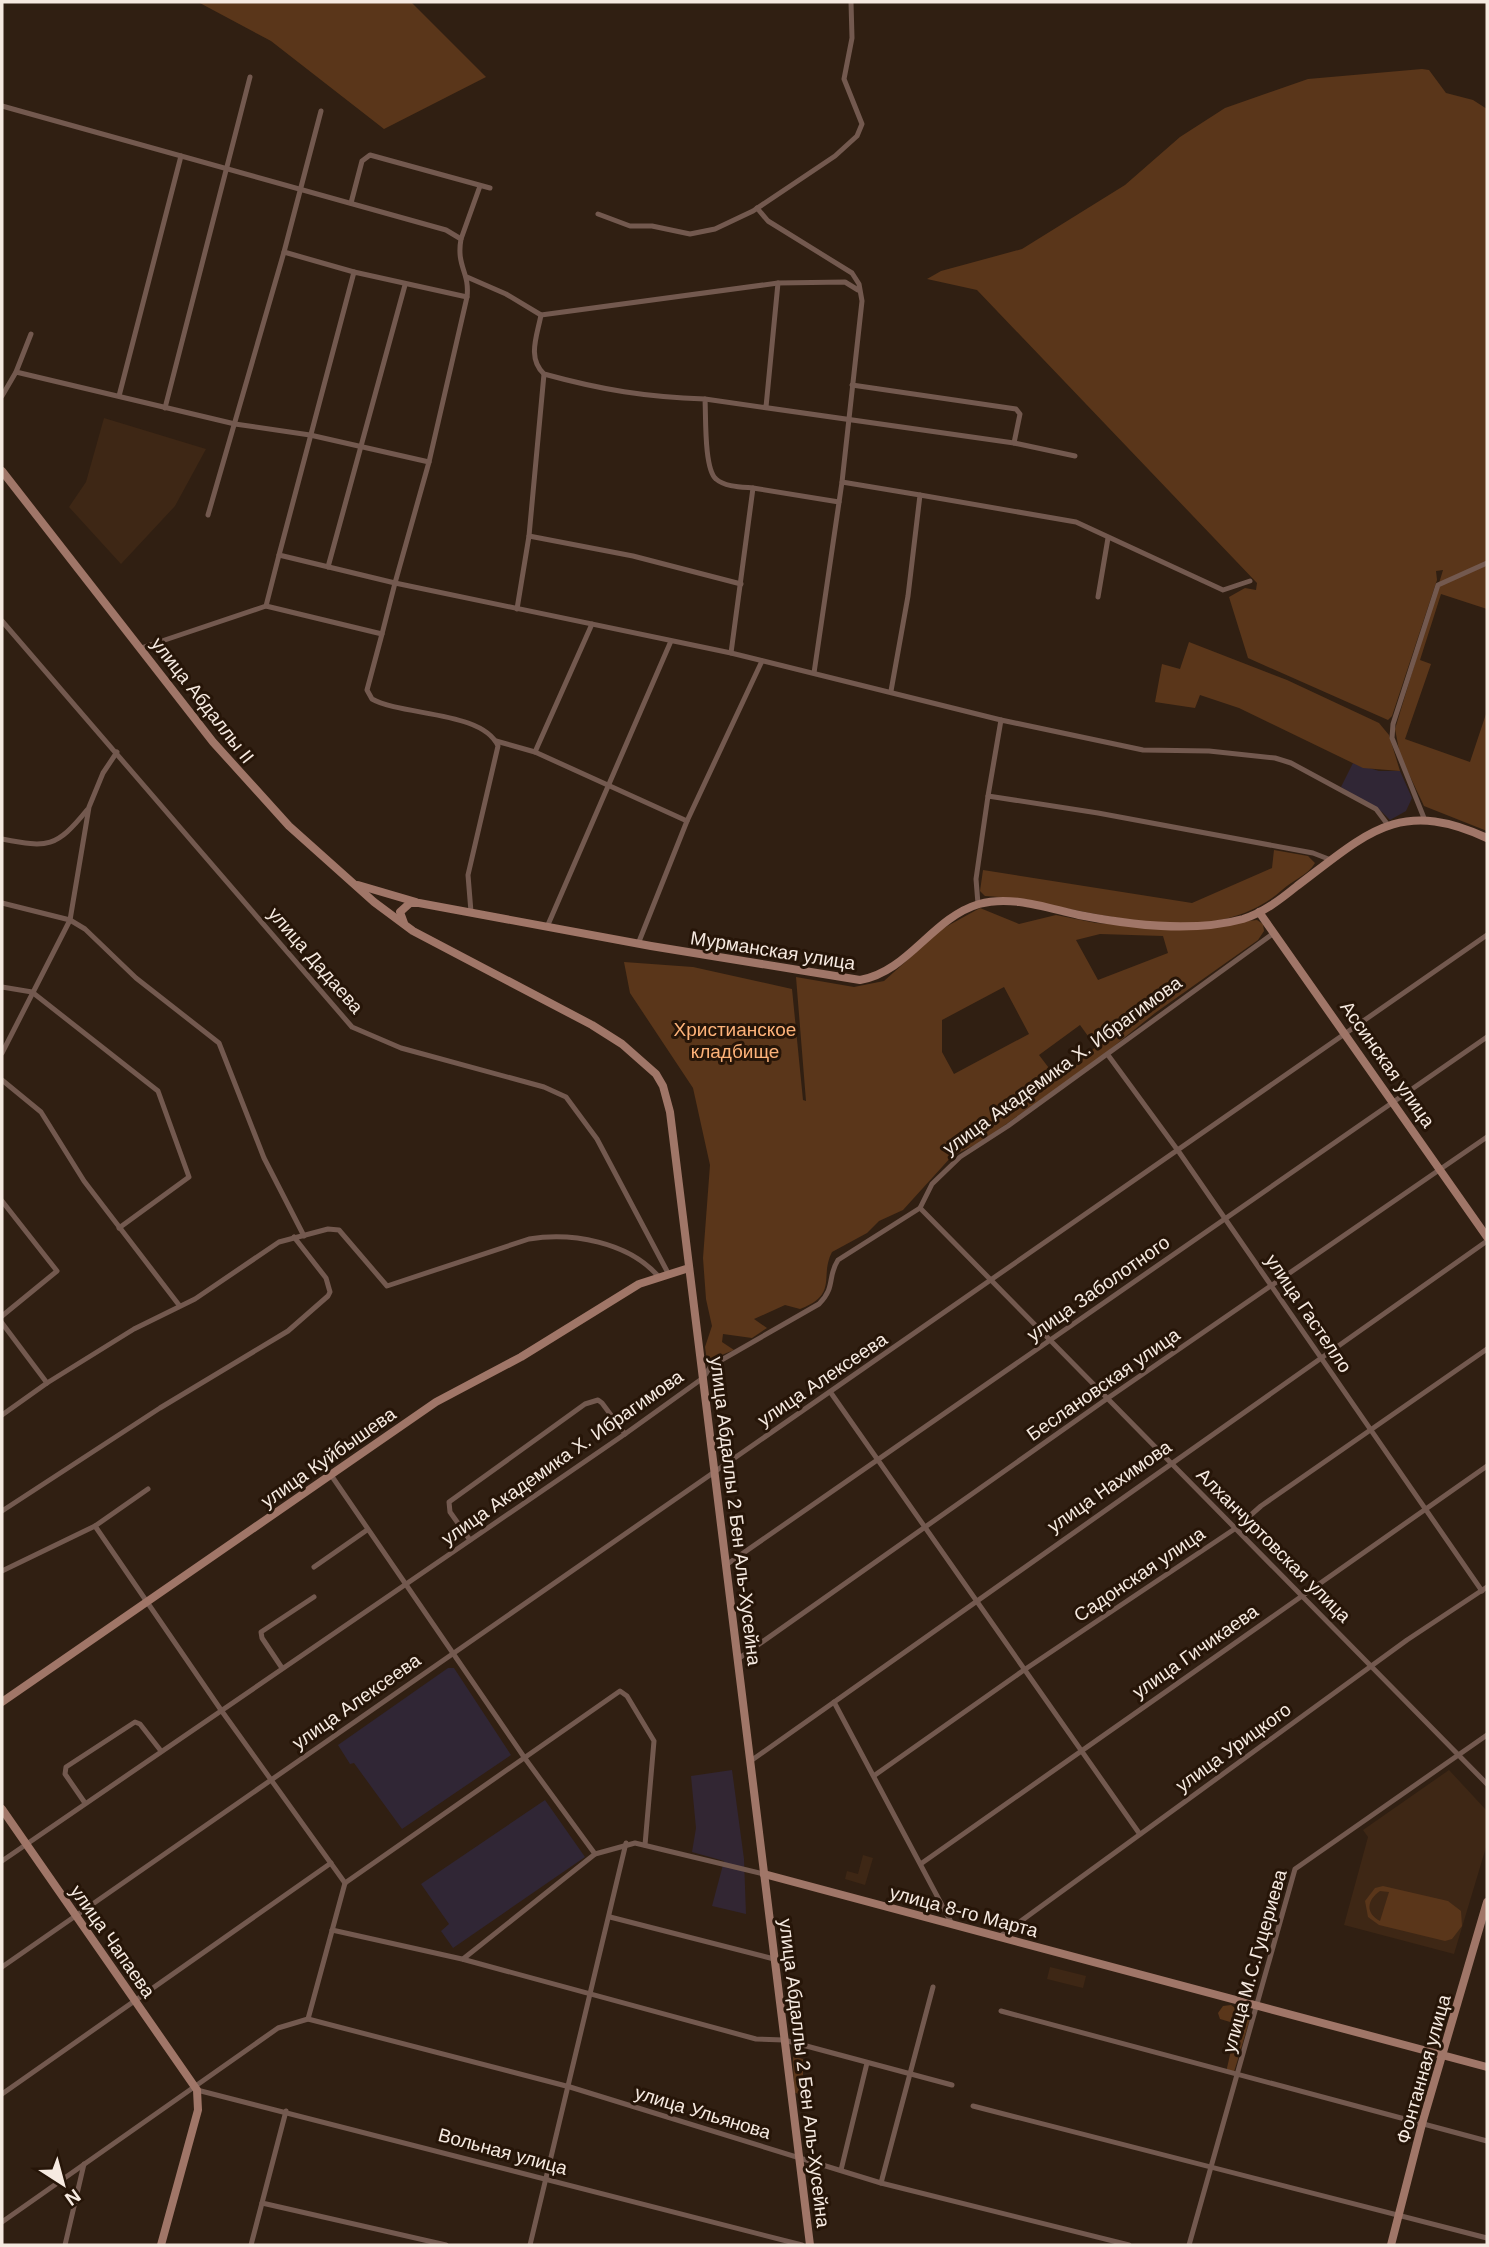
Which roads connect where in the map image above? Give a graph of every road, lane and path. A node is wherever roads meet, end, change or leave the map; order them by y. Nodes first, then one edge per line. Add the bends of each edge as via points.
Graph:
1 (851, 2) edge
2 (250, 77) dead end
3 (2, 106) edge
4 (321, 110) dead end
5 (181, 156) junction
6 (226, 168) junction
7 (480, 186) junction
8 (299, 188) junction
9 (490, 188) dead end
10 (351, 203) junction
11 (757, 208) junction
12 (598, 214) dead end
13 (461, 239) junction
14 (284, 252) junction
15 (354, 272) junction
16 (467, 277) junction
17 (778, 283) junction
18 (405, 285) junction
19 (858, 290) junction
20 (467, 297) junction
21 (541, 315) junction
22 (31, 334) dead end
23 (16, 372) junction
24 (544, 374) junction
25 (852, 385) junction
26 (2, 396) edge
27 (119, 396) junction
28 (705, 399) junction
29 (766, 407) junction
30 (165, 408) junction
31 (848, 419) junction
32 (235, 424) junction
33 (310, 435) junction
34 (1014, 443) junction
35 (361, 446) junction
36 (1075, 456) dead end
37 (429, 462) junction
38 (2, 471) edge
39 (842, 482) junction
40 (753, 488) junction
41 (920, 495) junction
42 (839, 502) junction
43 (208, 516) dead end
44 (529, 536) junction
45 (1108, 538) junction
46 (279, 555) junction
47 (1487, 563) edge
48 (328, 567) junction
49 (1250, 581) dead end
50 (395, 583) junction
51 (741, 584) junction
52 (1098, 597) dead end
53 (267, 606) junction
54 (517, 608) junction
55 (2, 621) edge
56 (592, 624) junction
57 (382, 634) junction
58 (671, 641) junction
59 (141, 648) junction
60 (731, 653) junction
61 (762, 661) junction
62 (814, 673) junction
63 (891, 691) junction
64 (1000, 720) junction
65 (496, 741) junction
66 (117, 752) junction
67 (535, 752) junction
68 (607, 786) junction
69 (988, 796) junction
70 (89, 807) junction
71 (1424, 818) junction
72 (687, 821) junction
73 (1388, 825) junction
74 (1487, 838) edge
75 (2, 839) edge
76 (1331, 860) junction
77 (346, 879) junction
78 (418, 902) junction
79 (2, 903) edge
80 (978, 904) junction
81 (471, 912) junction
82 (1259, 912) junction
83 (70, 920) junction
84 (404, 925) junction
85 (547, 927) junction
86 (1274, 933) junction
87 (1487, 935) edge
88 (638, 944) junction
89 (2, 986) edge
90 (32, 992) junction
91 (1347, 1034) junction
92 (1487, 1037) edge
93 (2, 1053) edge
94 (1108, 1055) junction
95 (2, 1080) edge
96 (1394, 1101) junction
97 (1487, 1137) edge
98 (1179, 1152) junction
99 (1441, 1169) junction
100 (2, 1201) edge
101 (920, 1208) junction
102 (1224, 1219) junction
103 (119, 1228) junction
104 (303, 1236) junction
105 (294, 1237) junction
106 (1487, 1239) edge
107 (689, 1268) junction
108 (668, 1273) junction
109 (658, 1276) junction
110 (992, 1280) junction
111 (1272, 1286) junction
112 (179, 1305) junction
113 (2, 1315) edge
114 (2, 1323) edge
115 (1049, 1342) junction
116 (1487, 1349) edge
117 (1319, 1359) junction
118 (703, 1378) junction
119 (47, 1383) junction
120 (831, 1393) junction
121 (1108, 1398) junction
122 (2, 1415) edge
123 (1370, 1430) junction
124 (625, 1434) junction
125 (877, 1460) junction
126 (1169, 1463) junction
127 (1487, 1466) edge
128 (715, 1471) junction
129 (331, 1475) junction
130 (148, 1489) dead end
131 (1426, 1509) junction
132 (2, 1511) edge
133 (95, 1526) junction
134 (925, 1528) junction
135 (1236, 1528) junction
136 (367, 1530) junction
137 (470, 1540) junction
138 (726, 1565) junction
139 (314, 1567) dead end
140 (2, 1571) edge
141 (405, 1584) junction
142 (1484, 1589) edge
143 (1304, 1595) junction
144 (314, 1597) dead end
145 (974, 1600) junction
146 (146, 1601) junction
147 (452, 1653) junction
148 (738, 1659) junction
149 (1372, 1666) junction
150 (282, 1668) junction
151 (1024, 1670) junction
152 (2, 1702) edge
153 (834, 1702) junction
154 (220, 1710) junction
155 (1487, 1735) edge
156 (161, 1751) junction
157 (1080, 1751) junction
158 (1459, 1755) junction
159 (524, 1757) junction
160 (752, 1760) junction
161 (875, 1775) junction
162 (270, 1780) junction
163 (1487, 1784) edge
164 (85, 1803) junction
165 (2, 1810) edge
166 (1139, 1833) junction
167 (626, 1843) junction
168 (26, 1845) junction
169 (645, 1845) junction
170 (595, 1854) junction
171 (2, 1861) edge
172 (331, 1863) junction
173 (922, 1863) junction
174 (764, 1874) junction
175 (345, 1883) junction
176 (1487, 1902) edge
177 (76, 1914) junction
178 (610, 1917) junction
179 (952, 1924) junction
180 (332, 1930) junction
181 (999, 1937) junction
182 (462, 1959) junction
183 (774, 1959) junction
184 (2, 1966) edge
185 (933, 1987) dead end
186 (593, 1992) junction
187 (135, 2000) junction
188 (1257, 2006) junction
189 (1001, 2011) dead end
190 (308, 2019) junction
191 (784, 2040) junction
192 (1443, 2055) junction
193 (867, 2063) junction
194 (1487, 2067) edge
195 (909, 2074) junction
196 (1237, 2077) junction
197 (953, 2085) dead end
198 (570, 2087) junction
199 (195, 2088) junction
200 (2, 2094) edge
201 (974, 2106) dead end
202 (286, 2111) junction
203 (1422, 2124) junction
204 (1487, 2141) edge
205 (799, 2158) junction
206 (84, 2164) junction
207 (1211, 2166) junction
208 (841, 2170) junction
209 (547, 2179) junction
210 (881, 2183) junction
211 (262, 2203) junction
212 (1399, 2217) junction
213 (2, 2222) edge
214 (1487, 2238) edge
215 (65, 2245) edge
216 (161, 2245) edge
217 (251, 2245) edge
218 (446, 2245) edge
219 (530, 2245) edge
220 (802, 2245) edge
221 (810, 2245) edge
222 (1129, 2245) edge
223 (1189, 2245) edge
224 (1391, 2245) edge

1 - 11 street via 852,38 844,79 861,119 860,130 835,156
2 - 6 street
3 - 5 street
4 - 8 street
5 - 6 street
5 - 27 street
6 - 8 street
6 - 30 street
7 - 9 street
7 - 10 street via 370,155 362,162
7 - 13 street
8 - 10 street
8 - 14 street
10 - 13 street via 446,230
11 - 12 street via 715,229 690,234 630,226
11 - 19 street via 768,221 852,273
13 - 16 street via 458,257
14 - 15 street
14 - 32 street
15 - 18 street
15 - 33 street
16 - 20 street
16 - 21 street
17 - 19 street via 845,282
17 - 21 street
17 - 29 street
18 - 20 street
18 - 35 street
19 - 25 street via 862,311
20 - 37 street
21 - 24 street via 533,356
22 - 23 street
23 - 26 street
23 - 27 street
24 - 28 street via 607,391
24 - 44 street
25 - 31 street
25 - 34 street via 1018,410
27 - 30 street
28 - 29 street
28 - 40 street via 709,467 714,478
29 - 31 street
30 - 32 street
31 - 34 street
31 - 39 street
32 - 33 street
32 - 43 street
33 - 35 street
33 - 46 street
34 - 36 street
35 - 37 street
35 - 48 street
37 - 50 street
38 - 59 street, улица Абдаллы II
39 - 41 street
39 - 42 street
40 - 42 street
40 - 51 street
41 - 45 street via 1063,519
41 - 63 street
42 - 62 street
44 - 51 street
44 - 54 street
45 - 49 street via 1223,590
45 - 52 street
46 - 48 street
46 - 53 street
47 - 71 street via 1437,584 1393,724 1392,738
48 - 50 street
50 - 54 street
50 - 57 street
51 - 60 street
53 - 57 street
53 - 59 street
54 - 56 street
55 - 66 street, улица Дадаева
56 - 58 street
56 - 67 street
57 - 65 street via 367,690 376,701 464,722
58 - 60 street
58 - 68 street
59 - 77 street, улица Абдаллы II via 248,782
60 - 61 street
61 - 62 street
61 - 72 street
62 - 63 street
63 - 64 street
64 - 69 street
64 - 73 street via 1143,750 1275,758 1376,809
65 - 67 street
65 - 81 street via 496,766 468,875
66 - 70 street
66 - 108 street, улица Дадаева via 352,1027 401,1048 544,1087 572,1103 597,1139
67 - 68 street
68 - 72 street
68 - 85 street
69 - 76 street via 1313,853
69 - 80 street via 976,879
70 - 75 street via 54,842 37,846
70 - 83 street
71 - 73 street
71 - 74 street
72 - 88 street
73 - 76 street, Мурманская улица
76 - 82 street, Мурманская улица
77 - 78 street, Мурманская улица
77 - 84 street, улица Абдаллы II
78 - 81 street, Мурманская улица
78 - 84 street via 400,912
79 - 83 street
80 - 82 street, Мурманская улица via 1019,902 1176,926 1221,923
80 - 88 street, Мурманская улица via 948,919 883,973 860,980
81 - 85 street, Мурманская улица
82 - 86 street, Ассинская улица
83 - 90 street
83 - 104 street via 219,1043 264,1158
84 - 107 street, улица Абдаллы 2 Бен Аль-Хусейна via 592,1025 635,1053 656,1074 670,1112
85 - 88 street, Мурманская улица
86 - 91 street, Ассинская улица
86 - 94 street, улица Академика Х. Ибрагимова
87 - 91 street, улица Алексеева
89 - 90 street
90 - 93 street
90 - 103 street via 159,1093 189,1177
91 - 96 street, Ассинская улица
91 - 98 street, улица Алексеева
92 - 96 street, улица Заболотного
94 - 98 street, улица Гастелло
94 - 101 street, улица Академика Х. Ибрагимова via 960,1157 932,1184
95 - 103 street via 41,1112
96 - 99 street, Ассинская улица
96 - 102 street, улица Заболотного
97 - 99 street, Беслановская улица
98 - 102 street, улица Гастелло
98 - 110 street, улица Алексеева
99 - 106 street, Ассинская улица
99 - 111 street, Беслановская улица
100 - 113 street via 57,1271
101 - 110 street, Алханчуртовская улица
101 - 118 street, улица Академика Х. Ибрагимова via 838,1260 830,1294 820,1304 711,1366
102 - 111 street, улица Гастелло
102 - 115 street, улица Заболотного
103 - 112 street
104 - 105 street
104 - 109 street via 339,1230 387,1286 548,1236 570,1237 632,1254
105 - 112 street
105 - 132 street via 326,1278 330,1292 298,1324
106 - 117 street, улица Нахимова
107 - 108 street, улица Куйбышева
107 - 118 street, улица Абдаллы 2 Бен Аль-Хусейна
108 - 109 street, улица Куйбышева
109 - 129 street, улица Куйбышева via 436,1402
110 - 115 street, Алханчуртовская улица
110 - 120 street, улица Алексеева
111 - 117 street, улица Гастелло
111 - 121 street, Беслановская улица
112 - 119 street
114 - 119 street
115 - 121 street, Алханчуртовская улица
115 - 125 street, улица Заболотного
116 - 123 street, Садонская улица
117 - 123 street, улица Гастелло
117 - 126 street, улица Нахимова
118 - 124 street, улица Академика Х. Ибрагимова
118 - 128 street, улица Абдаллы 2 Бен Аль-Хусейна
119 - 122 street
120 - 125 street
120 - 128 street, улица Алексеева
121 - 126 street, Алханчуртовская улица
121 - 134 street, Беслановская улица
123 - 131 street, улица Гастелло
123 - 135 street, Садонская улица
124 - 137 street, улица Академика Х. Ибрагимова
124 - 137 street via 602,1403 585,1404 449,1502 450,1512
125 - 134 street
125 - 138 street, улица Заболотного
126 - 135 street, Алханчуртовская улица
126 - 145 street, улица Нахимова
127 - 131 street, улица Гичикаева
128 - 138 street, улица Абдаллы 2 Бен Аль-Хусейна
128 - 147 street, улица Алексеева
129 - 136 street
129 - 146 street, улица Куйбышева
130 - 133 street
131 - 142 street, улица Гастелло
131 - 143 street, улица Гичикаева
133 - 140 street
133 - 146 street
134 - 145 street
134 - 148 street, Беслановская улица
135 - 143 street, Алханчуртовская улица
135 - 151 street, Садонская улица
136 - 139 street
136 - 141 street
137 - 141 street, улица Академика Х. Ибрагимова
138 - 148 street, улица Абдаллы 2 Бен Аль-Хусейна
141 - 147 street
141 - 150 street, улица Академика Х. Ибрагимова
142 - 149 street, улица Урицкого
143 - 149 street, Алханчуртовская улица
143 - 157 street, улица Гичикаева
144 - 150 street via 261,1632
145 - 151 street
145 - 153 street, улица Нахимова
146 - 152 street, улица Куйбышева
146 - 154 street
147 - 159 street
147 - 162 street, улица Алексеева
148 - 160 street, улица Абдаллы 2 Бен Аль-Хусейна
149 - 158 street, Алханчуртовская улица
149 - 166 street, улица Урицкого
150 - 154 street, улица Академика Х. Ибрагимова
151 - 157 street
151 - 161 street, Садонская улица
153 - 160 street, улица Нахимова
153 - 161 street
154 - 156 street, улица Академика Х. Ибрагимова
154 - 162 street
155 - 158 street, улица М.С.Гуцериева
156 - 164 street, улица Академика Х. Ибрагимова
156 - 164 street via 135,1722 66,1767 65,1774
157 - 166 street
157 - 173 street, улица Гичикаева
158 - 163 street, Алханчуртовская улица
158 - 188 street, улица М.С.Гуцериева via 1295,1869
159 - 169 street via 612,1694 620,1691 627,1696 654,1741
159 - 170 street
159 - 175 street
160 - 174 street, улица Абдаллы 2 Бен Аль-Хусейна
161 - 173 street
162 - 172 street
162 - 177 street, улица Алексеева
164 - 168 street, улица Академика Х. Ибрагимова
165 - 168 street, улица Чапаева
166 - 181 street, улица Урицкого
167 - 169 street, улица 8-го Марта
167 - 170 street, улица 8-го Марта
167 - 178 street
168 - 171 street, улица Академика Х. Ибрагимова
168 - 177 street, улица Чапаева
169 - 174 street, улица 8-го Марта
170 - 182 street, улица 8-го Марта
172 - 175 street
172 - 187 street
173 - 179 street
174 - 179 street, улица 8-го Марта
174 - 183 street, улица Абдаллы 2 Бен Аль-Хусейна
175 - 180 street
176 - 192 street, Фонтанная улица
177 - 184 street, улица Алексеева
177 - 187 street, улица Чапаева
178 - 183 street
178 - 186 street
179 - 181 street, улица 8-го Марта
180 - 182 street
180 - 190 street
181 - 188 street, улица 8-го Марта
182 - 186 street
183 - 191 street, улица Абдаллы 2 Бен Аль-Хусейна
185 - 195 street
186 - 191 street via 756,2039
186 - 198 street
187 - 199 street, улица Чапаева
187 - 200 street
188 - 192 street, улица 8-го Марта
188 - 196 street, улица М.С.Гуцериева
189 - 196 street
190 - 198 street, улица Ульянова
190 - 199 street via 278,2028
191 - 193 street
191 - 205 street, улица Абдаллы 2 Бен Аль-Хусейна
192 - 194 street, улица 8-го Марта
192 - 203 street, Фонтанная улица
193 - 195 street
193 - 208 street
195 - 197 street
195 - 210 street
196 - 203 street
196 - 207 street, улица М.С.Гуцериева
198 - 205 street, улица Ульянова
198 - 209 street
199 - 202 street, Вольная улица
199 - 206 street
199 - 216 street via 198,2109
201 - 207 street
202 - 209 street, Вольная улица
202 - 211 street
203 - 204 street
203 - 212 street, Фонтанная улица
205 - 208 street, улица Ульянова
205 - 221 street, улица Абдаллы 2 Бен Аль-Хусейна
206 - 213 street
206 - 215 street
207 - 212 street
207 - 223 street, улица М.С.Гуцериева
208 - 210 street, улица Ульянова
209 - 219 street
209 - 220 street, Вольная улица
210 - 222 street, улица Ульянова
211 - 217 street
211 - 218 street
212 - 214 street
212 - 224 street, Фонтанная улица

